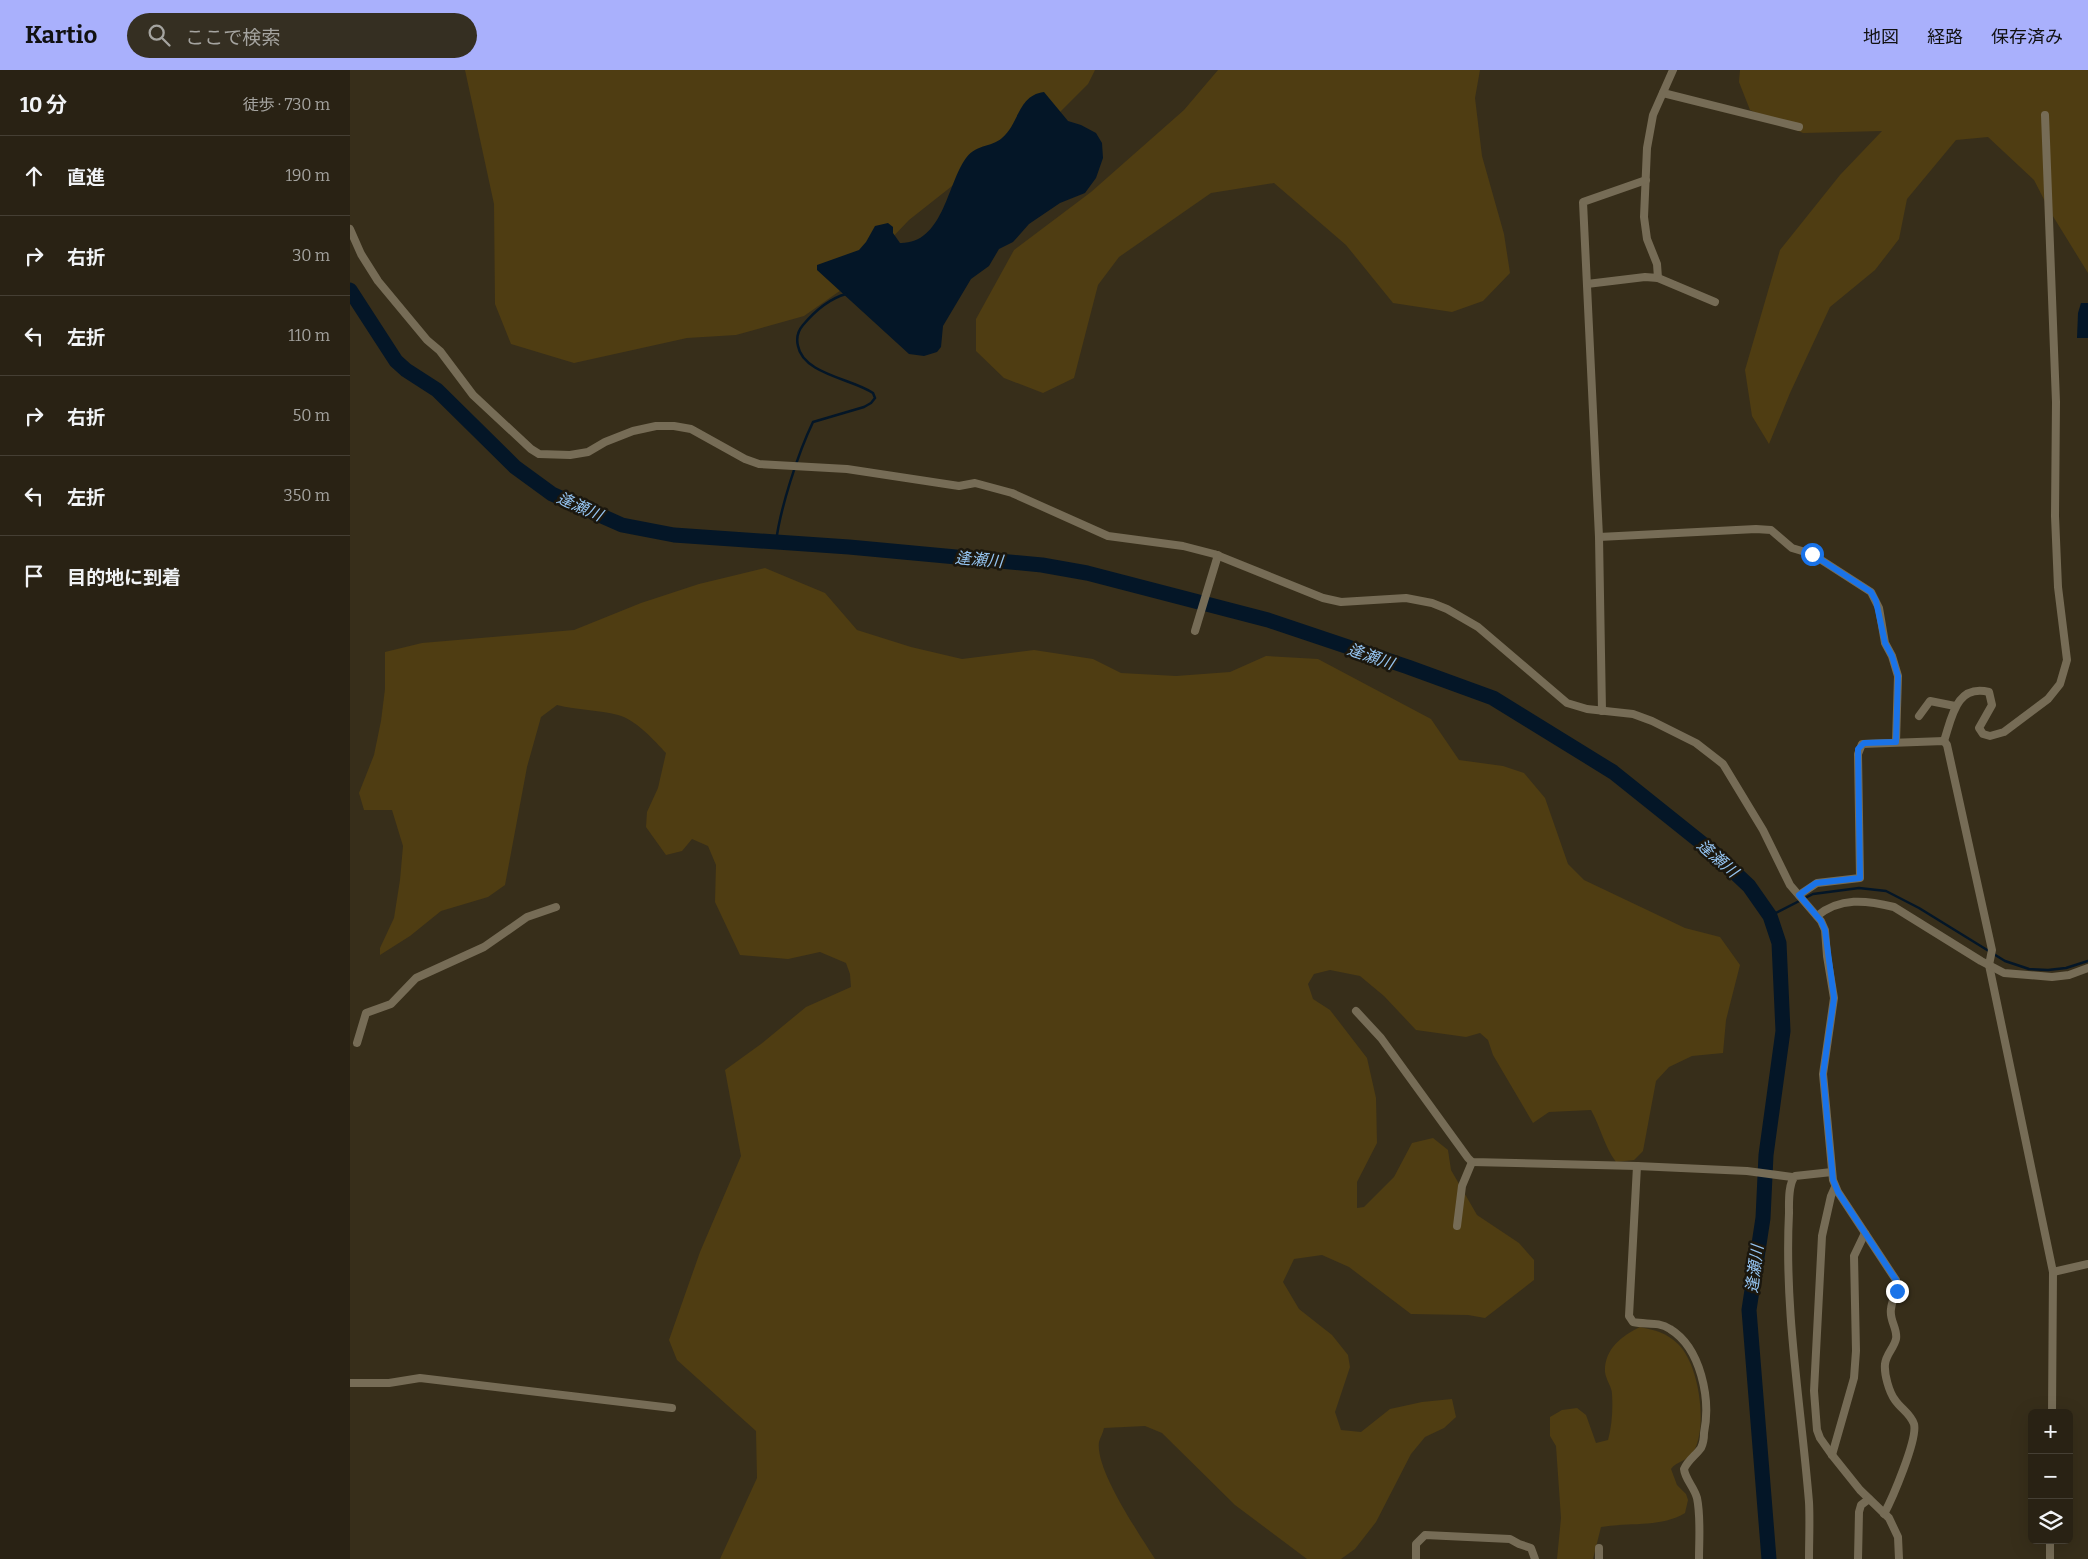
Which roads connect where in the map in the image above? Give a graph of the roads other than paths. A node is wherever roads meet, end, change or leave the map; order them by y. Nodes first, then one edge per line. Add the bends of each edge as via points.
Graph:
1 (1673, 70) edge
2 (1662, 93) junction
3 (2046, 115) dead end
4 (1800, 127) dead end
5 (1646, 180) junction
6 (350, 229) edge
7 (1658, 278) junction
8 (1587, 284) junction
9 (1715, 302) dead end
10 (1599, 537) junction
11 (1218, 555) junction
12 (1195, 631) dead end
13 (1955, 706) junction
14 (1602, 711) junction
15 (1919, 716) dead end
16 (1944, 741) junction
17 (1896, 742) junction
18 (1800, 897) junction
19 (556, 907) dead end
20 (1817, 916) junction
21 (1990, 962) junction
22 (2088, 968) edge
23 (1356, 1011) dead end
24 (357, 1043) dead end
25 (1472, 1162) junction
26 (1637, 1166) junction
27 (1832, 1172) junction
28 (1789, 1177) junction
29 (1835, 1187) junction
30 (1457, 1226) dead end
31 (1865, 1233) junction
32 (2088, 1264) edge
33 (2053, 1272) junction
34 (350, 1383) edge
35 (1815, 1404) junction
36 (1798, 1407) junction
37 (672, 1408) dead end
38 (2052, 1409) edge
39 (1832, 1455) junction
40 (1869, 1499) junction
41 (1884, 1514) junction
42 (2050, 1544) edge
43 (1599, 1548) dead end
44 (1416, 1559) edge
45 (1534, 1559) edge
46 (1599, 1559) edge
47 (1699, 1559) edge
48 (1810, 1559) edge
49 (1858, 1559) edge
50 (1899, 1559) edge
51 (2050, 1559) edge

1 - 2 street
2 - 4 street
2 - 5 street via 1650,126
3 - 13 street via 2056,402 2055,516 2058,587 2068,660 2060,684 2048,698 2004,732 1990,736 1978,728 1992,705 1989,692 1983,690 1966,694
5 - 7 street via 1644,217
5 - 8 street via 1583,202
6 - 11 street via 378,281 427,340 440,351 473,394 539,454 588,452 634,431 674,426 691,429 759,464 847,469 959,486 976,483 1012,493 1108,536 1183,546
7 - 8 street
7 - 9 street
8 - 10 street
10 - 14 street
10 - 17 street via 1771,530 1792,548 1820,559 1871,592 1898,676
11 - 12 street
11 - 14 street via 1333,600 1406,598 1447,608 1478,627 1567,703
13 - 15 street via 1930,701
13 - 16 street
14 - 18 street via 1634,714 1652,721 1696,743 1718,759
16 - 17 street
16 - 21 street via 1992,950
17 - 18 street via 1864,743 1858,749 1860,878 1816,883
18 - 20 street
19 - 24 street via 527,917 484,947 416,978 391,1004 365,1015
20 - 21 street via 1842,902 1894,907
20 - 27 street via 1825,930 1834,998 1823,1074
21 - 22 street via 2004,973 2040,977 2069,975
21 - 33 street
23 - 25 street via 1381,1038
25 - 26 street
25 - 30 street via 1462,1186
26 - 28 street via 1756,1172
26 - 47 street via 1629,1316 1633,1322 1649,1322 1670,1328 1688,1346 1700,1370 1706,1426 1702,1447 1684,1468 1697,1499
27 - 28 street
27 - 29 street
28 - 36 street via 1788,1297
29 - 31 street
29 - 35 street via 1822,1236
31 - 39 street via 1854,1256 1854,1378
31 - 41 street via 1896,1280 1897,1291 1891,1314 1896,1335 1886,1361 1886,1372 1891,1394 1908,1414 1915,1430
32 - 33 street
33 - 38 street
34 - 37 street via 389,1383 420,1378
35 - 36 street
35 - 39 street via 1817,1430
36 - 48 street via 1809,1503
39 - 40 street
40 - 41 street
40 - 49 street via 1858,1512
41 - 50 street via 1898,1537
42 - 51 street
43 - 46 street
44 - 45 street via 1416,1544 1425,1536 1450,1535 1510,1539 1531,1548

